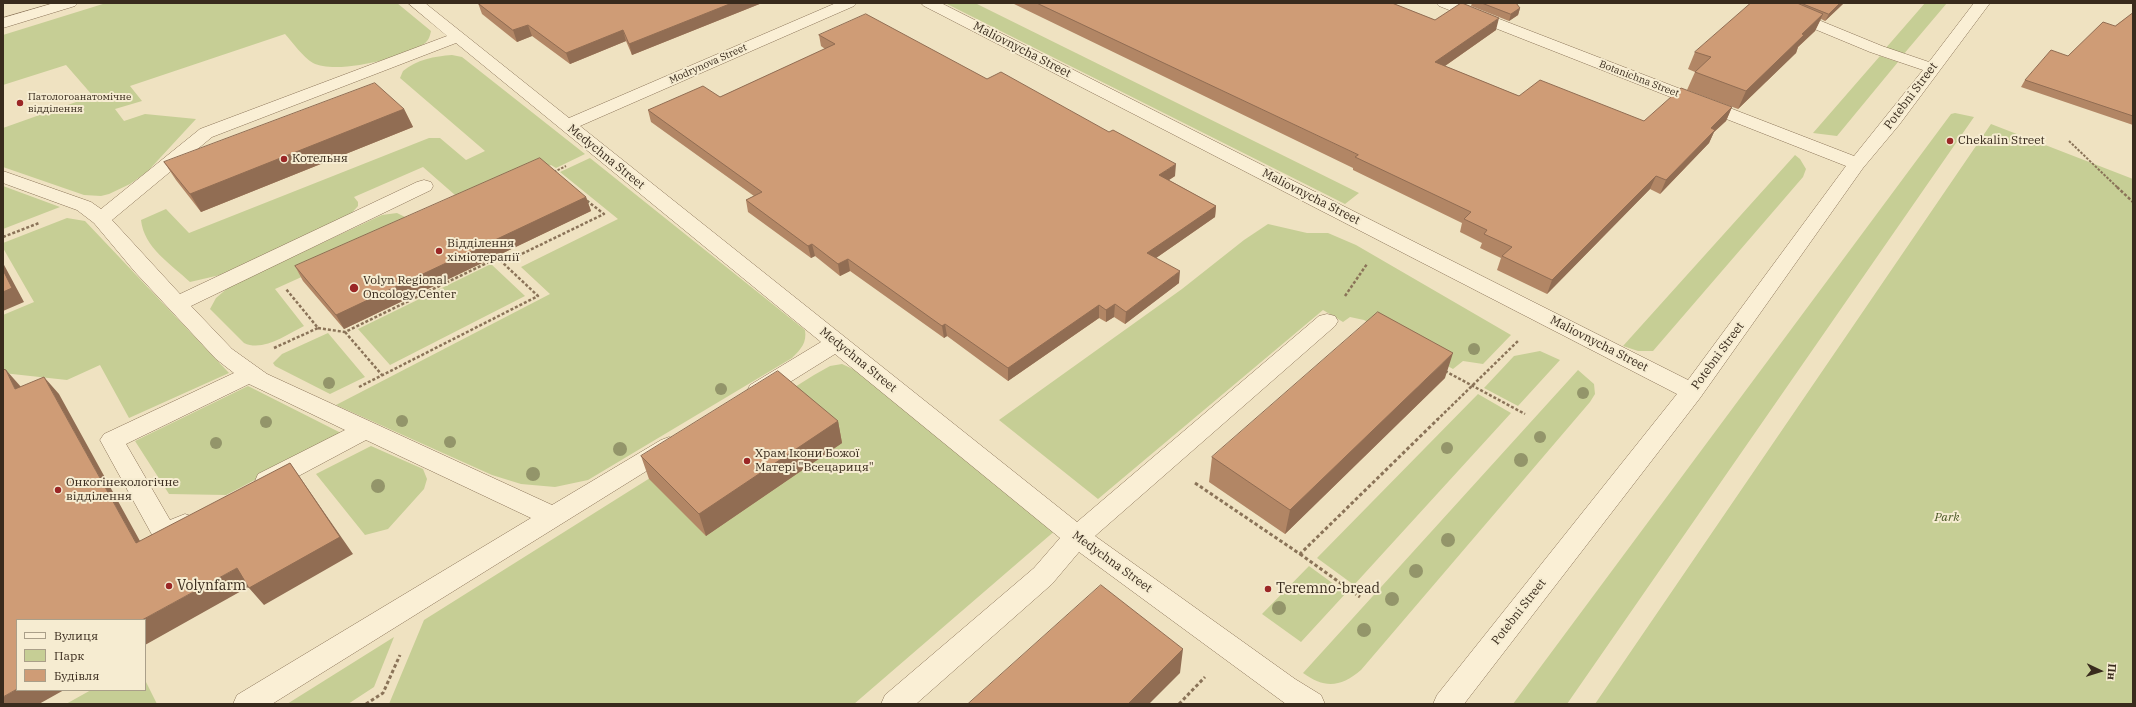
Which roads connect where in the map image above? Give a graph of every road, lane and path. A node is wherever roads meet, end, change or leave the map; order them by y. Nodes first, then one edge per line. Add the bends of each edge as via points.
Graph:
1 (70, 3) edge
2 (416, 3) edge
3 (848, 3) edge
4 (929, 3) edge
5 (1444, 3) edge
6 (1764, 3) edge
7 (1982, 3) edge
8 (3, 23) edge
9 (458, 37) junction
10 (1932, 68) junction
11 (567, 125) junction
12 (2069, 141) dead end
13 (599, 150) junction
14 (1857, 164) junction
15 (548, 169) edge
16 (553, 173) junction
17 (3, 177) edge
18 (559, 177) edge
19 (424, 186) dead end
20 (581, 196) edge
21 (2133, 202) edge
22 (102, 219) junction
23 (1386, 236) junction
24 (503, 263) junction
25 (292, 284) dead end
26 (176, 304) junction
27 (1544, 316) junction
28 (1327, 321) joint
29 (318, 328) junction
30 (345, 332) junction
31 (837, 343) junction
32 (1439, 368) edge
33 (245, 369) junction
34 (382, 375) junction
35 (1472, 386) junction
36 (1692, 392) junction
37 (741, 402) edge
38 (319, 408) junction
39 (1526, 414) dead end
40 (368, 430) junction
41 (688, 435) edge
42 (1164, 462) junction
43 (247, 492) edge
44 (206, 514) edge
45 (554, 517) junction
46 (1077, 537) junction
47 (1300, 554) junction
48 (1360, 597) dead end
49 (247, 704) edge
50 (895, 704) edge
51 (1311, 704) edge
52 (1447, 704) edge

1 - 8 street
2 - 9 street, Medychna Street
3 - 11 street, Modrynova Street
4 - 23 street, Maliovnycha Street
5 - 14 street, Botanichna Street
6 - 10 street via 1876,49
7 - 10 street, Potebni Street
9 - 11 street, Medychna Street
9 - 22 street via 206,133
10 - 14 street, Potebni Street
11 - 13 street, Medychna Street
12 - 21 path
13 - 16 path
13 - 31 street, Medychna Street
14 - 36 street, Potebni Street
15 - 16 path
16 - 18 path
17 - 22 street via 84,206
19 - 26 street
20 - 24 path via 604,214
22 - 26 street
23 - 27 street, Maliovnycha Street
23 - 28 path
24 - 30 path via 497,258
24 - 34 path via 538,296
25 - 29 path via 284,287
26 - 33 street via 224,354
27 - 35 path
27 - 36 street, Maliovnycha Street
28 - 42 street
29 - 30 path
29 - 33 path
30 - 34 path
31 - 37 street
31 - 46 street, Medychna Street
32 - 35 path
33 - 38 street
33 - 44 street via 112,440 165,535
34 - 38 path
35 - 39 path
35 - 47 path
36 - 52 street, Potebni Street
38 - 40 street
40 - 43 street
40 - 45 street
41 - 45 street
42 - 46 street
42 - 47 path
45 - 49 street
46 - 50 street via 1043,576
46 - 51 street, Medychna Street via 1285,688
47 - 48 path

